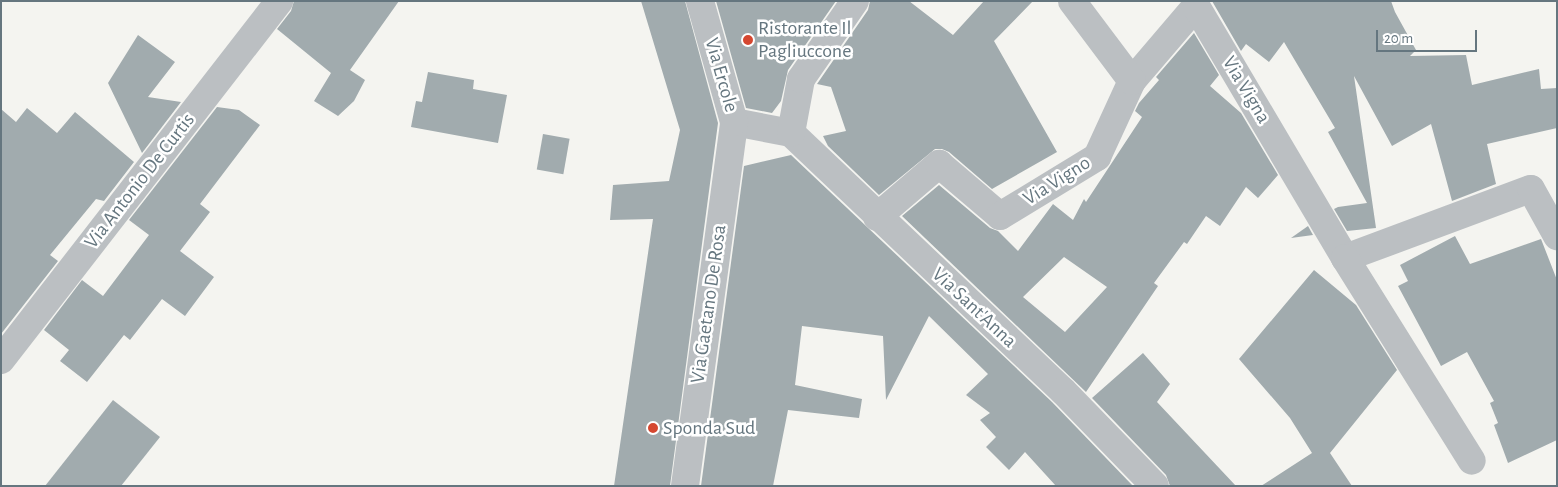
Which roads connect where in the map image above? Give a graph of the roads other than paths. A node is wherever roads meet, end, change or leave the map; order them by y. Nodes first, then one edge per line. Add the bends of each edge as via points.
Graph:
1 (279, 1) edge
2 (700, 1) edge
3 (855, 1) edge
4 (1072, 1) edge
5 (1132, 81) junction
6 (734, 122) junction
7 (791, 133) junction
8 (877, 217) junction
9 (1557, 236) edge
10 (1345, 258) junction
11 (1, 360) edge
12 (1472, 461) dead end
13 (685, 486) edge
14 (1155, 486) edge

1 - 11 street, Via Antonio De Curtis
2 - 6 street, Via Ercole
3 - 7 street via 801,79
4 - 5 street
5 - 8 street, Via Vigno via 1096,157 1000,216 939,164
5 - 10 street, Via Vigna via 1196,6
6 - 7 street, Via Ercole
6 - 13 street, Via Gaetano De Rosa
7 - 8 street, Via Sant'Anna
8 - 14 street, Via Sant'Anna via 1063,391
9 - 10 street via 1531,189
10 - 12 street, Via Vigna

